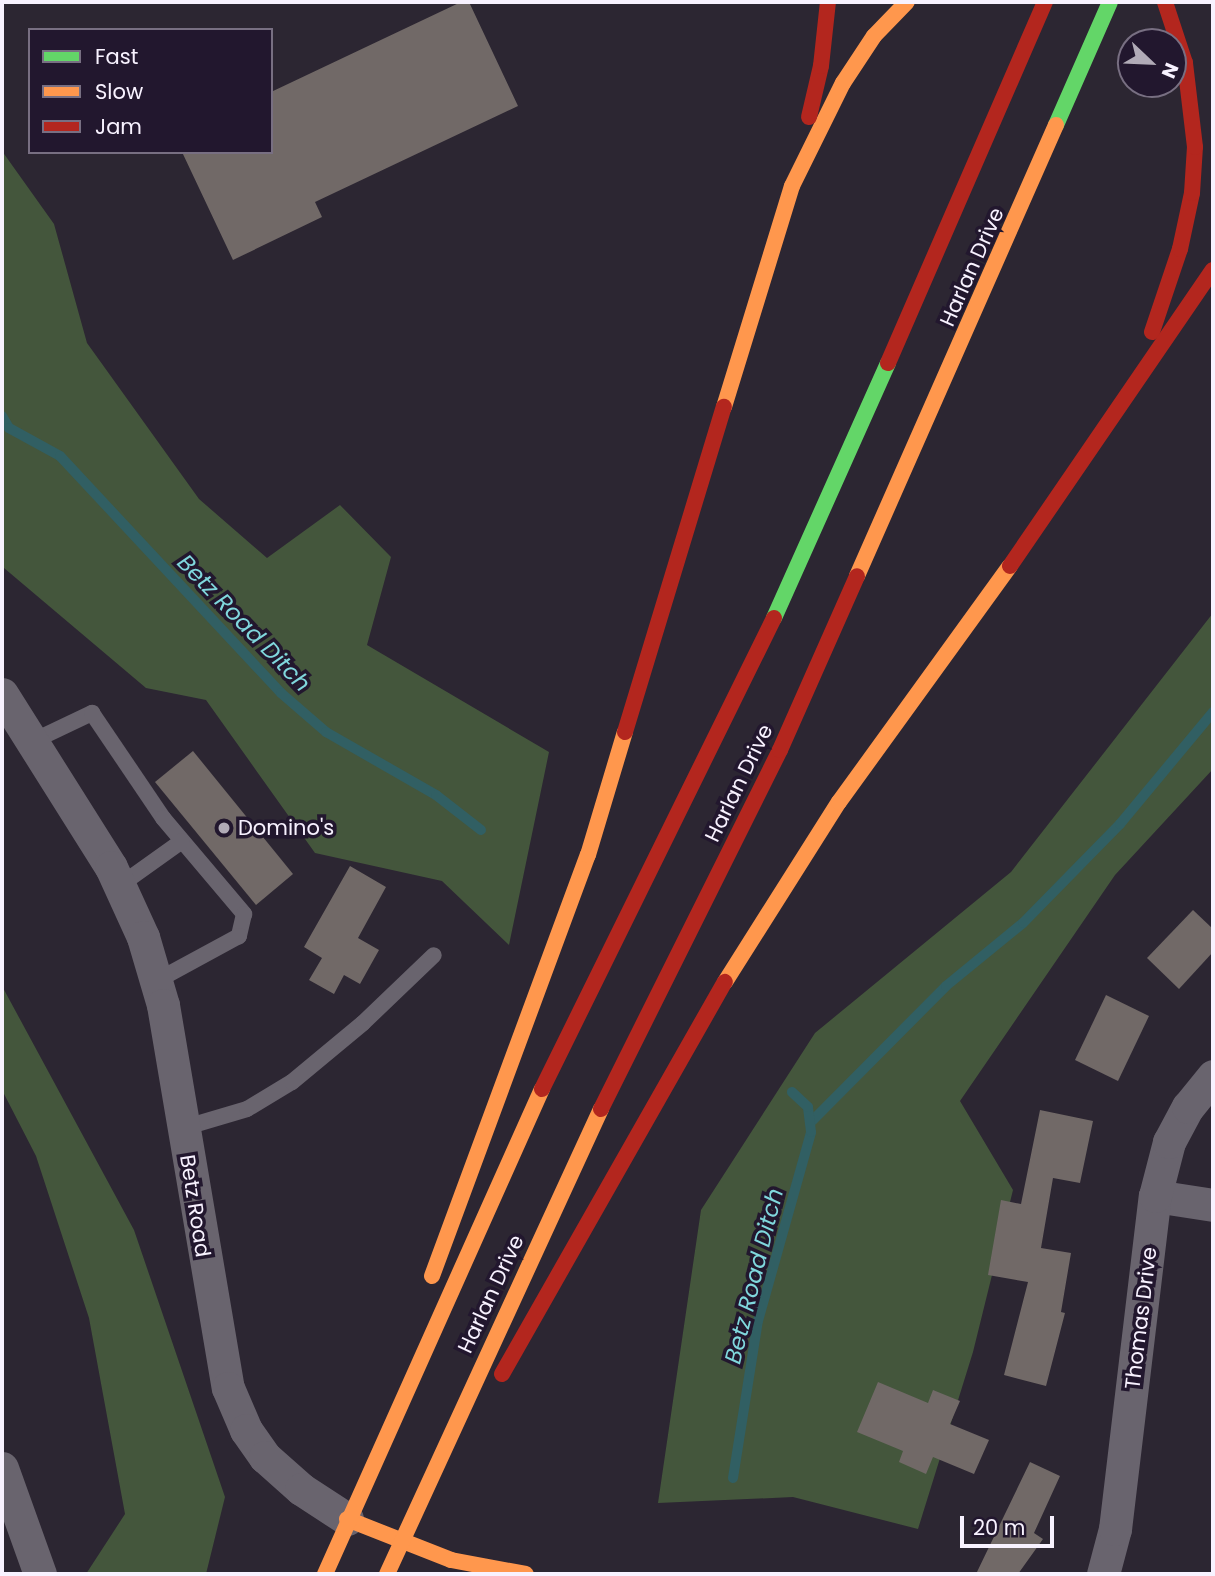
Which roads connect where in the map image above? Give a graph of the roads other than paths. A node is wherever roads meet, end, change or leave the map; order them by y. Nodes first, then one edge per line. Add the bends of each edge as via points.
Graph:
1 (828, 2) edge
2 (907, 2) edge
3 (1045, 2) edge
4 (1110, 2) edge
5 (1166, 2) edge
6 (792, 186) junction
7 (1213, 270) edge
8 (1104, 424) junction
9 (2, 694) edge
10 (31, 742) junction
11 (182, 841) junction
12 (120, 886) junction
13 (434, 955) dead end
14 (156, 981) junction
15 (1213, 1076) edge
16 (183, 1128) junction
17 (1155, 1196) junction
18 (1213, 1205) edge
19 (425, 1297) dead end
20 (407, 1349) dead end
21 (2, 1468) edge
22 (346, 1519) junction
23 (401, 1540) junction
24 (40, 1574) edge
25 (325, 1574) edge
26 (387, 1574) edge
27 (526, 1574) edge
28 (1103, 1574) edge

1 - 6 main road via 821,66
2 - 6 main road via 874,36 843,83
3 - 22 main road, Harlan Drive via 819,522 688,800 560,1050
4 - 23 main road, Harlan Drive via 780,750 582,1147
5 - 8 main road via 1193,106 1192,193 1167,296
6 - 19 main road via 588,855
7 - 8 main road
8 - 23 main road via 959,639 839,802 734,967 512,1358
9 - 10 street, Betz Road
10 - 11 lane via 92,713
10 - 12 street, Betz Road
11 - 12 lane
11 - 14 lane via 244,914 239,936
12 - 14 street, Betz Road
13 - 16 lane via 292,1082 247,1109
14 - 16 street, Betz Road
15 - 17 street, Thomas Drive via 1188,1107 1169,1142
16 - 22 street, Betz Road via 228,1388 246,1430 265,1457 301,1489
17 - 18 street
17 - 28 street, Thomas Drive via 1115,1529
20 - 22 main road
21 - 24 street
22 - 23 main road, Betz Road
22 - 25 main road, Harlan Drive
23 - 26 main road, Harlan Drive
23 - 27 main road, Betz Road via 451,1560

